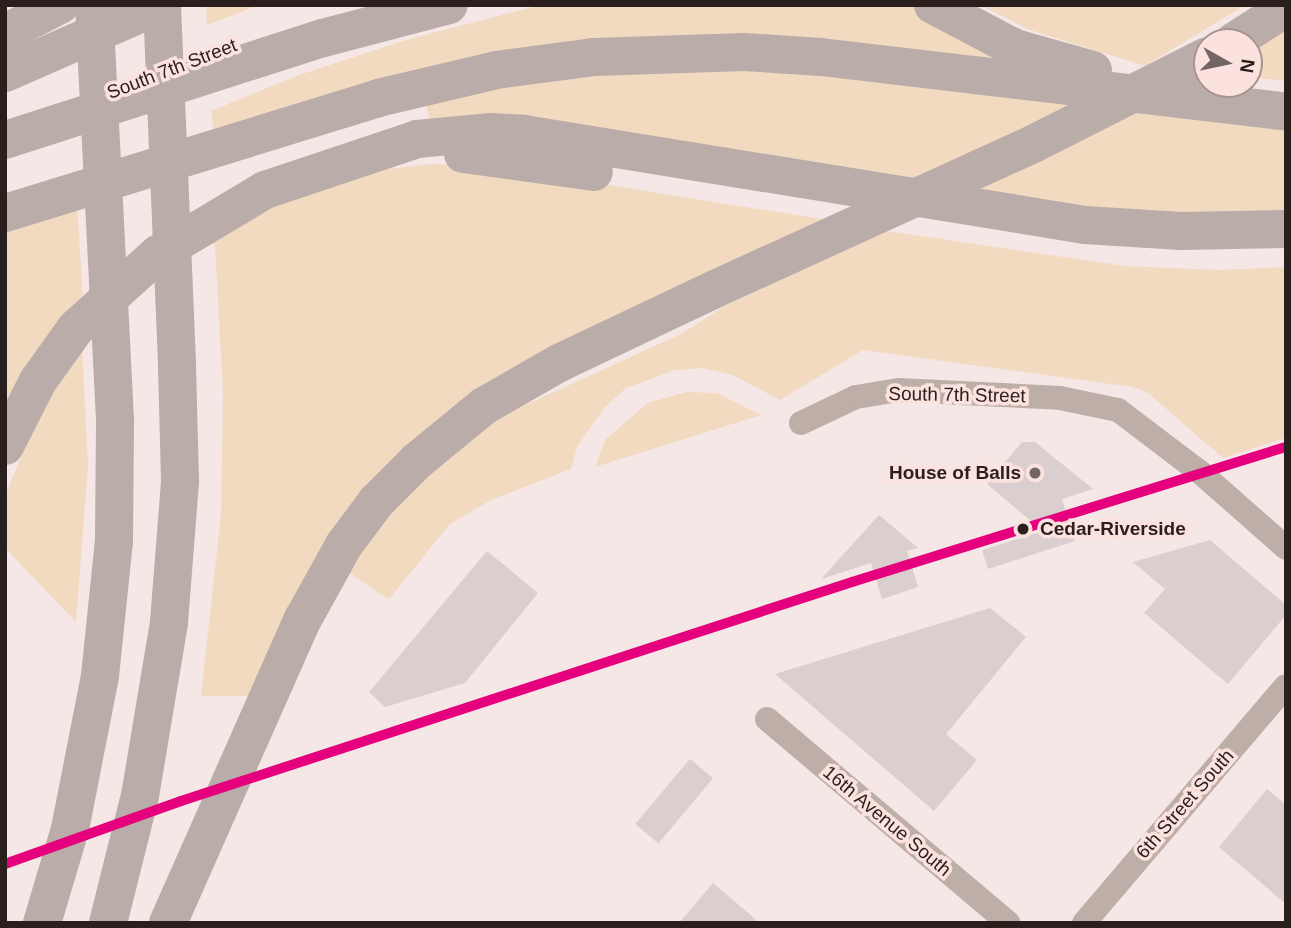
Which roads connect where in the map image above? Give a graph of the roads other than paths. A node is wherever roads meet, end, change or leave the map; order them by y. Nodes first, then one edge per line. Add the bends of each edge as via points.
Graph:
1 (60, 5) edge
2 (94, 5) edge
3 (162, 5) edge
4 (339, 5) edge
5 (449, 5) edge
6 (933, 5) edge
7 (1286, 8) edge
8 (1255, 28) edge
9 (5, 33) edge
10 (1193, 63) edge
11 (5, 73) edge
12 (1286, 105) edge
13 (1286, 112) edge
14 (5, 132) edge
15 (5, 140) edge
16 (384, 152) junction
17 (5, 213) edge
18 (1286, 229) edge
19 (1286, 256) edge
20 (801, 423) dead end
21 (5, 446) edge
22 (1286, 548) edge
23 (1286, 686) edge
24 (767, 719) dead end
25 (42, 923) edge
26 (108, 923) edge
27 (168, 923) edge
28 (1008, 923) edge
29 (1084, 923) edge

1 - 9 highway
2 - 25 highway, bridge via 116,498 106,626 80,785
3 - 11 highway
3 - 26 highway, bridge via 180,481 169,622 139,796
4 - 14 highway, South 7th Street
5 - 15 highway via 323,38
6 - 12 highway via 984,35 1046,57 1150,84
7 - 8 highway
10 - 27 highway, bridge via 1033,144 559,363 484,406 438,442 376,502 352,534 288,651
13 - 17 highway via 821,57 744,52 595,57 496,70 378,98
16 - 18 highway via 417,139 452,134 524,134 1086,225 1181,231
16 - 19 highway via 446,152 563,167 1122,255
16 - 21 highway via 265,190 158,254 76,328 38,381
20 - 22 street, South 7th Street via 856,397 899,390 1060,398 1118,410 1201,472
23 - 29 street, 6th Street South
24 - 28 street, 16th Avenue South

